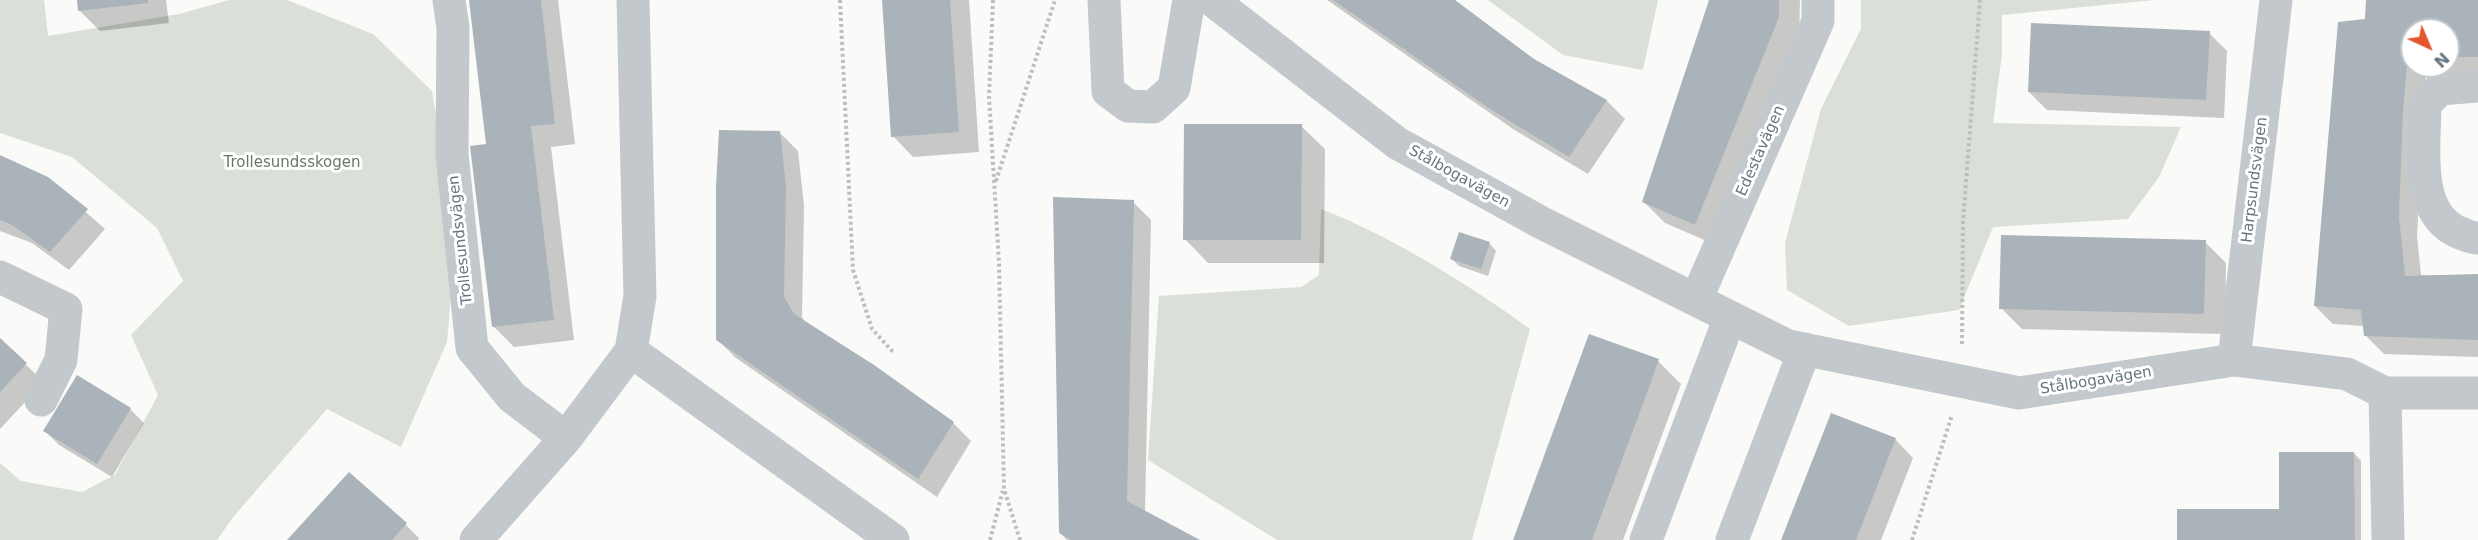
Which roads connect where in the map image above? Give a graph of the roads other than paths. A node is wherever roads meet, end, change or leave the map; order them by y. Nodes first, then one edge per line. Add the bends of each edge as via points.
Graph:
1 (449, 0) edge
2 (633, 0) edge
3 (1104, 0) edge
4 (1189, 0) edge
5 (1212, 0) edge
6 (1818, 0) edge
7 (2276, 0) edge
8 (2478, 86) edge
9 (2478, 238) edge
10 (0, 278) edge
11 (1696, 300) junction
12 (1730, 317) junction
13 (1805, 349) junction
14 (631, 351) junction
15 (2234, 360) junction
16 (2385, 393) junction
17 (2478, 393) edge
18 (41, 400) dead end
19 (566, 438) junction
20 (476, 540) edge
21 (893, 540) edge
22 (1646, 540) edge
23 (1732, 540) edge
24 (2388, 540) edge

1 - 19 street, Trollesundsvägen via 453,28 452,154 472,348 512,397
2 - 14 street via 640,296
3 - 4 street via 1108,91 1128,106 1153,107 1174,88
5 - 11 street, Stålbogavägen via 1397,143 1542,223
6 - 11 street, Edestavägen via 1818,21
7 - 15 street, Harpsundsvägen
8 - 9 street via 2440,89 2425,104 2425,178 2433,211 2452,230
10 - 18 street via 66,309 61,360
11 - 12 street, Stålbogavägen
12 - 13 street, Stålbogavägen via 1788,346
12 - 22 street
13 - 15 street, Stålbogavägen via 2019,393
13 - 23 street
14 - 19 street
14 - 21 street
15 - 16 street, Stålbogavägen via 2347,374
16 - 17 street, Stålbogavägen
16 - 24 street
19 - 20 street

